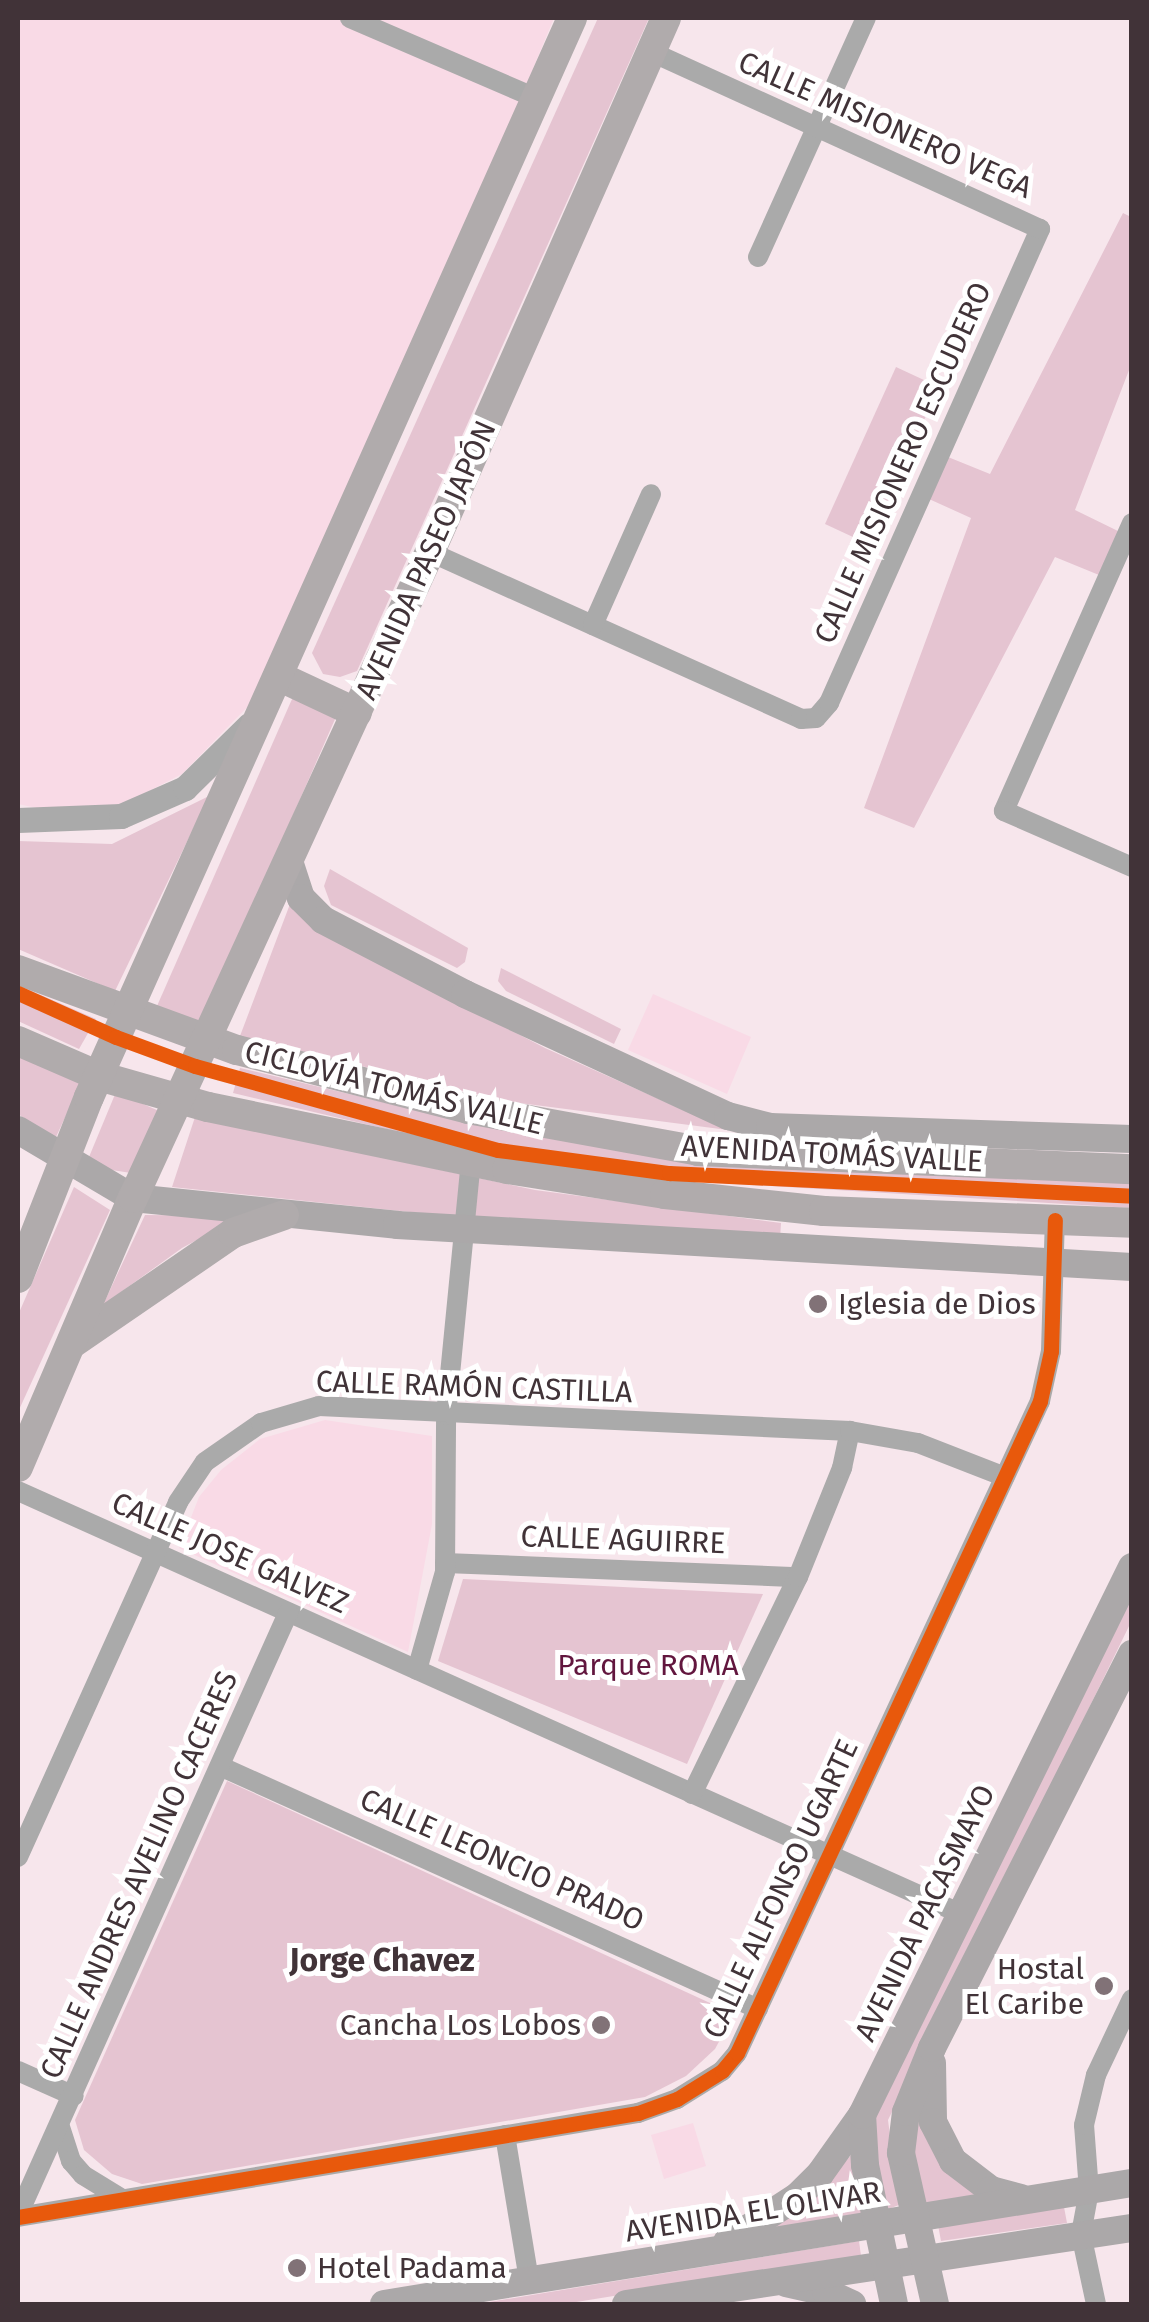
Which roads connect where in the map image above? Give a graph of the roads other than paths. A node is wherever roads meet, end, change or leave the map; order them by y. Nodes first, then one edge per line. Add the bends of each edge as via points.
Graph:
1 (350, 18) edge
2 (572, 18) edge
3 (666, 18) edge
4 (866, 18) edge
5 (650, 52) junction
6 (536, 98) junction
7 (816, 127) junction
8 (1040, 229) joint
9 (758, 257) dead end
10 (652, 494) dead end
11 (1132, 524) edge
12 (430, 552) junction
13 (593, 625) junction
14 (272, 688) junction
15 (357, 713) junction
16 (18, 820) edge
17 (290, 861) junction
18 (1132, 867) edge
19 (18, 970) edge
20 (128, 1012) junction
21 (207, 1041) junction
22 (18, 1042) edge
23 (98, 1076) junction
24 (181, 1100) junction
25 (18, 1130) edge
26 (1132, 1139) edge
27 (67, 1162) junction
28 (471, 1162) junction
29 (1132, 1169) edge
30 (132, 1198) junction
31 (284, 1215) junction
32 (1055, 1220) junction
33 (1132, 1223) edge
34 (466, 1229) junction
35 (1056, 1264) junction
36 (1132, 1267) edge
37 (18, 1278) edge
38 (72, 1344) junction
39 (446, 1414) junction
40 (850, 1431) junction
41 (18, 1467) edge
42 (1004, 1477) junction
43 (18, 1491) edge
44 (154, 1552) junction
45 (445, 1562) junction
46 (1132, 1566) edge
47 (798, 1578) junction
48 (288, 1613) junction
49 (417, 1670) junction
50 (1128, 1671) edge
51 (222, 1767) junction
52 (692, 1794) junction
53 (826, 1854) junction
54 (18, 1857) edge
55 (959, 1914) junction
56 (1132, 1999) edge
57 (758, 2008) junction
58 (1123, 2034) edge
59 (932, 2048) junction
60 (18, 2070) edge
61 (74, 2096) junction
62 (862, 2115) junction
63 (60, 2127) junction
64 (505, 2135) junction
65 (1132, 2183) edge
66 (1089, 2190) junction
67 (122, 2199) junction
68 (1032, 2201) junction
69 (18, 2216) edge
70 (916, 2218) junction
71 (878, 2226) junction
72 (1132, 2228) edge
73 (1081, 2234) junction
74 (714, 2250) junction
75 (924, 2257) junction
76 (886, 2262) junction
77 (530, 2280) junction
78 (748, 2291) edge
79 (458, 2299) edge
80 (384, 2304) edge
81 (626, 2304) edge
82 (852, 2304) edge
83 (894, 2304) edge
84 (935, 2304) edge
85 (1096, 2304) edge

1 - 6 street
2 - 6 main road
3 - 5 main road, AVENIDA PASEO JAPÓN
4 - 7 street
5 - 7 street, CALLE MISIONERO VEGA
5 - 12 main road, AVENIDA PASEO JAPÓN
6 - 14 main road
7 - 8 street, CALLE MISIONERO VEGA
7 - 9 street
8 - 13 street, CALLE MISIONERO ESCUDERO via 829,703 816,718 802,719
10 - 13 street
11 - 18 street via 1004,811
12 - 13 street
12 - 15 main road, AVENIDA PASEO JAPÓN
14 - 15 main road
14 - 16 street via 239,739 185,788 120,816
14 - 20 main road
15 - 17 main road, AVENIDA PASEO JAPÓN
17 - 21 main road, AVENIDA PASEO JAPÓN
17 - 26 main road, AVENIDA TOMÁS VALLE via 301,898 323,920 728,1116 770,1126
19 - 20 main road, AVENIDA TOMÁS VALLE
20 - 21 main road, AVENIDA TOMÁS VALLE
20 - 23 main road
21 - 24 main road, AVENIDA PASEO JAPÓN
21 - 29 main road, AVENIDA TOMÁS VALLE via 468,1109 698,1151
22 - 23 main road, AVENIDA TOMÁS VALLE
23 - 24 main road, AVENIDA TOMÁS VALLE
23 - 27 main road
24 - 28 main road, AVENIDA TOMÁS VALLE
24 - 30 main road, AVENIDA PASEO JAPÓN
25 - 27 main road
27 - 30 main road
27 - 37 main road
28 - 32 main road, AVENIDA TOMÁS VALLE via 664,1194 824,1211
28 - 34 street
30 - 31 main road
30 - 38 main road, AVENIDA PASEO JAPÓN
31 - 34 main road
31 - 38 main road via 233,1233
32 - 33 main road, AVENIDA TOMÁS VALLE
32 - 35 street, CALLE ALFONSO UGARTE
34 - 35 main road
34 - 39 street
35 - 36 main road
35 - 42 street, CALLE ALFONSO UGARTE via 1048,1376
38 - 41 main road, AVENIDA PASEO JAPÓN
39 - 40 street, CALLE RAMÓN CASTILLA
39 - 44 street, CALLE RAMÓN CASTILLA via 320,1406 261,1424 204,1462
39 - 45 street
40 - 42 street, CALLE RAMÓN CASTILLA via 918,1442
40 - 47 street
42 - 53 street, CALLE ALFONSO UGARTE
43 - 44 street, CALLE JOSE GALVEZ
44 - 48 street, CALLE JOSE GALVEZ
44 - 54 street, CALLE RAMÓN CASTILLA
45 - 47 street, CALLE AGUIRRE
45 - 49 street
46 - 55 main road, AVENIDA PACASMAYO
47 - 52 street
48 - 49 street, CALLE JOSE GALVEZ
48 - 51 street, CALLE ANDRES AVELINO CACERES
49 - 52 street, CALLE JOSE GALVEZ
50 - 59 main road
51 - 57 street, CALLE LEONCIO PRADO
51 - 61 street, CALLE ANDRES AVELINO CACERES
52 - 53 street, CALLE JOSE GALVEZ
53 - 55 street, CALLE JOSE GALVEZ
53 - 57 street, CALLE ALFONSO UGARTE
55 - 62 main road, AVENIDA PACASMAYO
56 - 58 street
57 - 64 street, CALLE ALFONSO UGARTE via 722,2071 677,2099
58 - 66 street via 1096,2075 1084,2125
59 - 68 main road via 933,2122 946,2151 990,2190
59 - 70 main road via 900,2131
60 - 61 street
61 - 63 street, CALLE ANDRES AVELINO CACERES
62 - 71 main road, AVENIDA PACASMAYO
62 - 74 main road via 798,2196
63 - 67 street via 83,2175
63 - 69 street, CALLE ANDRES AVELINO CACERES
64 - 67 street, CALLE ALFONSO UGARTE
64 - 77 street
65 - 66 main road, AVENIDA EL OLIVAR
66 - 68 main road, AVENIDA EL OLIVAR
66 - 73 street
67 - 69 street, CALLE ALFONSO UGARTE
68 - 70 main road, AVENIDA EL OLIVAR
70 - 71 main road, AVENIDA EL OLIVAR
70 - 75 main road
71 - 74 main road, AVENIDA EL OLIVAR
71 - 76 main road, AVENIDA PACASMAYO
72 - 73 main road
73 - 75 main road
73 - 85 street
74 - 77 main road, AVENIDA EL OLIVAR
75 - 76 main road
75 - 84 main road
76 - 78 main road
76 - 83 main road, AVENIDA PACASMAYO
77 - 79 main road, AVENIDA EL OLIVAR
78 - 81 main road
78 - 82 main road via 826,2292
79 - 80 main road, AVENIDA EL OLIVAR

